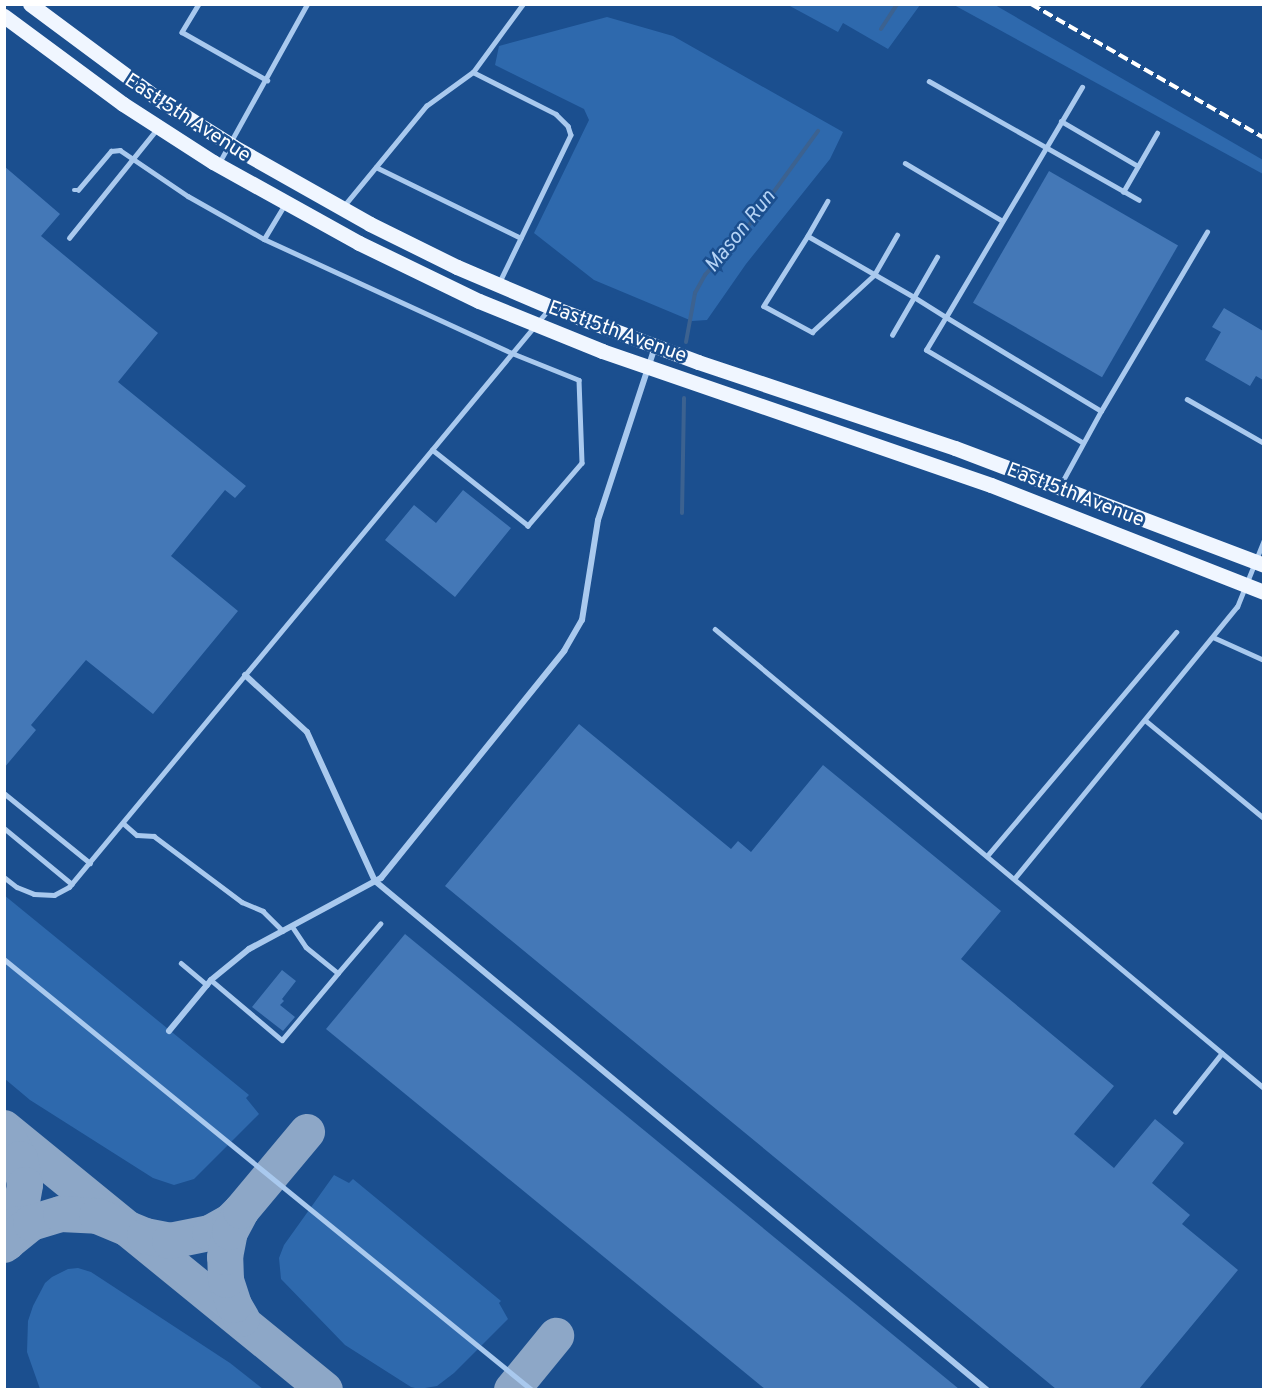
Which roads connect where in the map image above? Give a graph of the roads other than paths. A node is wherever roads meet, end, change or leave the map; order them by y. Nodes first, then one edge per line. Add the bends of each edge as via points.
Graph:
1 (30, 4) edge
2 (199, 4) edge
3 (307, 4) edge
4 (523, 4) edge
5 (4, 16) edge
6 (473, 72) junction
7 (267, 80) junction
8 (929, 81) dead end
9 (1082, 87) dead end
10 (1061, 121) junction
11 (158, 128) junction
12 (1157, 133) dead end
13 (230, 145) junction
14 (1045, 147) junction
15 (133, 157) junction
16 (905, 163) dead end
17 (218, 165) junction
18 (1138, 166) junction
19 (376, 167) junction
20 (74, 190) dead end
21 (1123, 192) junction
22 (1139, 200) dead end
23 (828, 201) dead end
24 (285, 204) junction
25 (342, 208) junction
26 (1001, 220) junction
27 (1207, 232) dead end
28 (897, 235) dead end
29 (808, 236) junction
30 (69, 238) dead end
31 (521, 238) junction
32 (264, 239) junction
33 (937, 257) dead end
34 (874, 274) junction
35 (499, 284) junction
36 (914, 297) junction
37 (551, 307) junction
38 (946, 317) junction
39 (535, 326) junction
40 (892, 335) dead end
41 (656, 346) junction
42 (513, 353) junction
43 (648, 367) junction
44 (1187, 399) dead end
45 (1101, 411) junction
46 (1083, 443) junction
47 (1263, 443) edge
48 (432, 450) junction
49 (1059, 487) junction
50 (1263, 540) edge
51 (1259, 563) edge
52 (1246, 584) junction
53 (1263, 592) edge
54 (715, 629) dead end
55 (1176, 632) dead end
56 (1213, 637) junction
57 (1263, 660) edge
58 (246, 675) junction
59 (1145, 720) junction
60 (4, 793) edge
61 (1263, 818) edge
62 (123, 823) junction
63 (4, 828) edge
64 (987, 856) junction
65 (90, 862) junction
66 (4, 877) edge
67 (1014, 879) junction
68 (375, 881) junction
69 (72, 884) junction
70 (380, 924) dead end
71 (292, 926) junction
72 (283, 931) junction
73 (4, 959) edge
74 (181, 963) dead end
75 (338, 973) junction
76 (209, 983) junction
77 (170, 1031) dead end
78 (1222, 1053) junction
79 (1263, 1088) edge
80 (1175, 1112) dead end
81 (532, 1389) edge
82 (987, 1389) edge

1 - 13 main road, East 5th Avenue via 155,97
2 - 7 lane via 182,32
3 - 7 lane
4 - 6 lane
5 - 11 main road, East 5th Avenue
6 - 19 lane via 426,106
6 - 31 lane via 556,114 571,135
7 - 13 lane
8 - 14 lane
9 - 10 lane
10 - 14 lane
10 - 18 lane
11 - 15 lane
11 - 17 main road, East 5th Avenue
12 - 18 lane
13 - 17 lane
13 - 25 main road, East 5th Avenue
14 - 21 lane
14 - 26 lane
15 - 20 lane via 120,150 111,151
15 - 30 lane
15 - 32 lane via 188,196
16 - 26 lane
17 - 24 main road, East 5th Avenue
18 - 21 lane
19 - 25 lane
19 - 31 lane
21 - 22 lane
23 - 29 lane
24 - 32 lane
24 - 39 main road, East 5th Avenue via 403,265
25 - 35 main road, East 5th Avenue via 456,267
26 - 38 lane
27 - 45 lane
28 - 34 lane
29 - 34 lane
29 - 34 lane via 764,306 812,332
31 - 35 lane
32 - 42 lane
33 - 36 lane
34 - 36 lane
35 - 37 main road, East 5th Avenue
36 - 38 lane
36 - 40 lane
37 - 39 lane
37 - 41 main road, East 5th Avenue
38 - 45 lane
38 - 46 lane via 926,350
39 - 42 lane
39 - 43 main road, East 5th Avenue
41 - 43 street
41 - 49 main road, East 5th Avenue
42 - 48 lane
42 - 48 lane via 579,380 582,463 528,526
43 - 52 main road, East 5th Avenue via 991,485
43 - 68 street via 598,520 582,620 564,651
44 - 47 lane
45 - 46 lane
46 - 49 lane
48 - 58 lane
49 - 51 main road, East 5th Avenue
50 - 51 lane
51 - 52 lane
52 - 53 main road, East 5th Avenue
52 - 56 lane via 1237,607
54 - 64 lane
55 - 64 lane
56 - 57 lane
56 - 59 lane
58 - 62 lane
58 - 68 street via 308,732
59 - 61 lane
59 - 67 lane
60 - 65 lane
62 - 65 lane
62 - 72 lane via 136,836 154,836 242,902 263,911
63 - 69 lane
64 - 67 lane
65 - 69 lane
66 - 69 lane via 26,891 46,896 64,891
67 - 78 lane
68 - 71 street
68 - 82 street
70 - 75 lane
71 - 72 street
71 - 75 lane via 306,947
72 - 76 street via 249,949
73 - 81 lane
74 - 76 lane
75 - 76 lane via 282,1040
76 - 77 street
78 - 79 lane
78 - 80 lane

